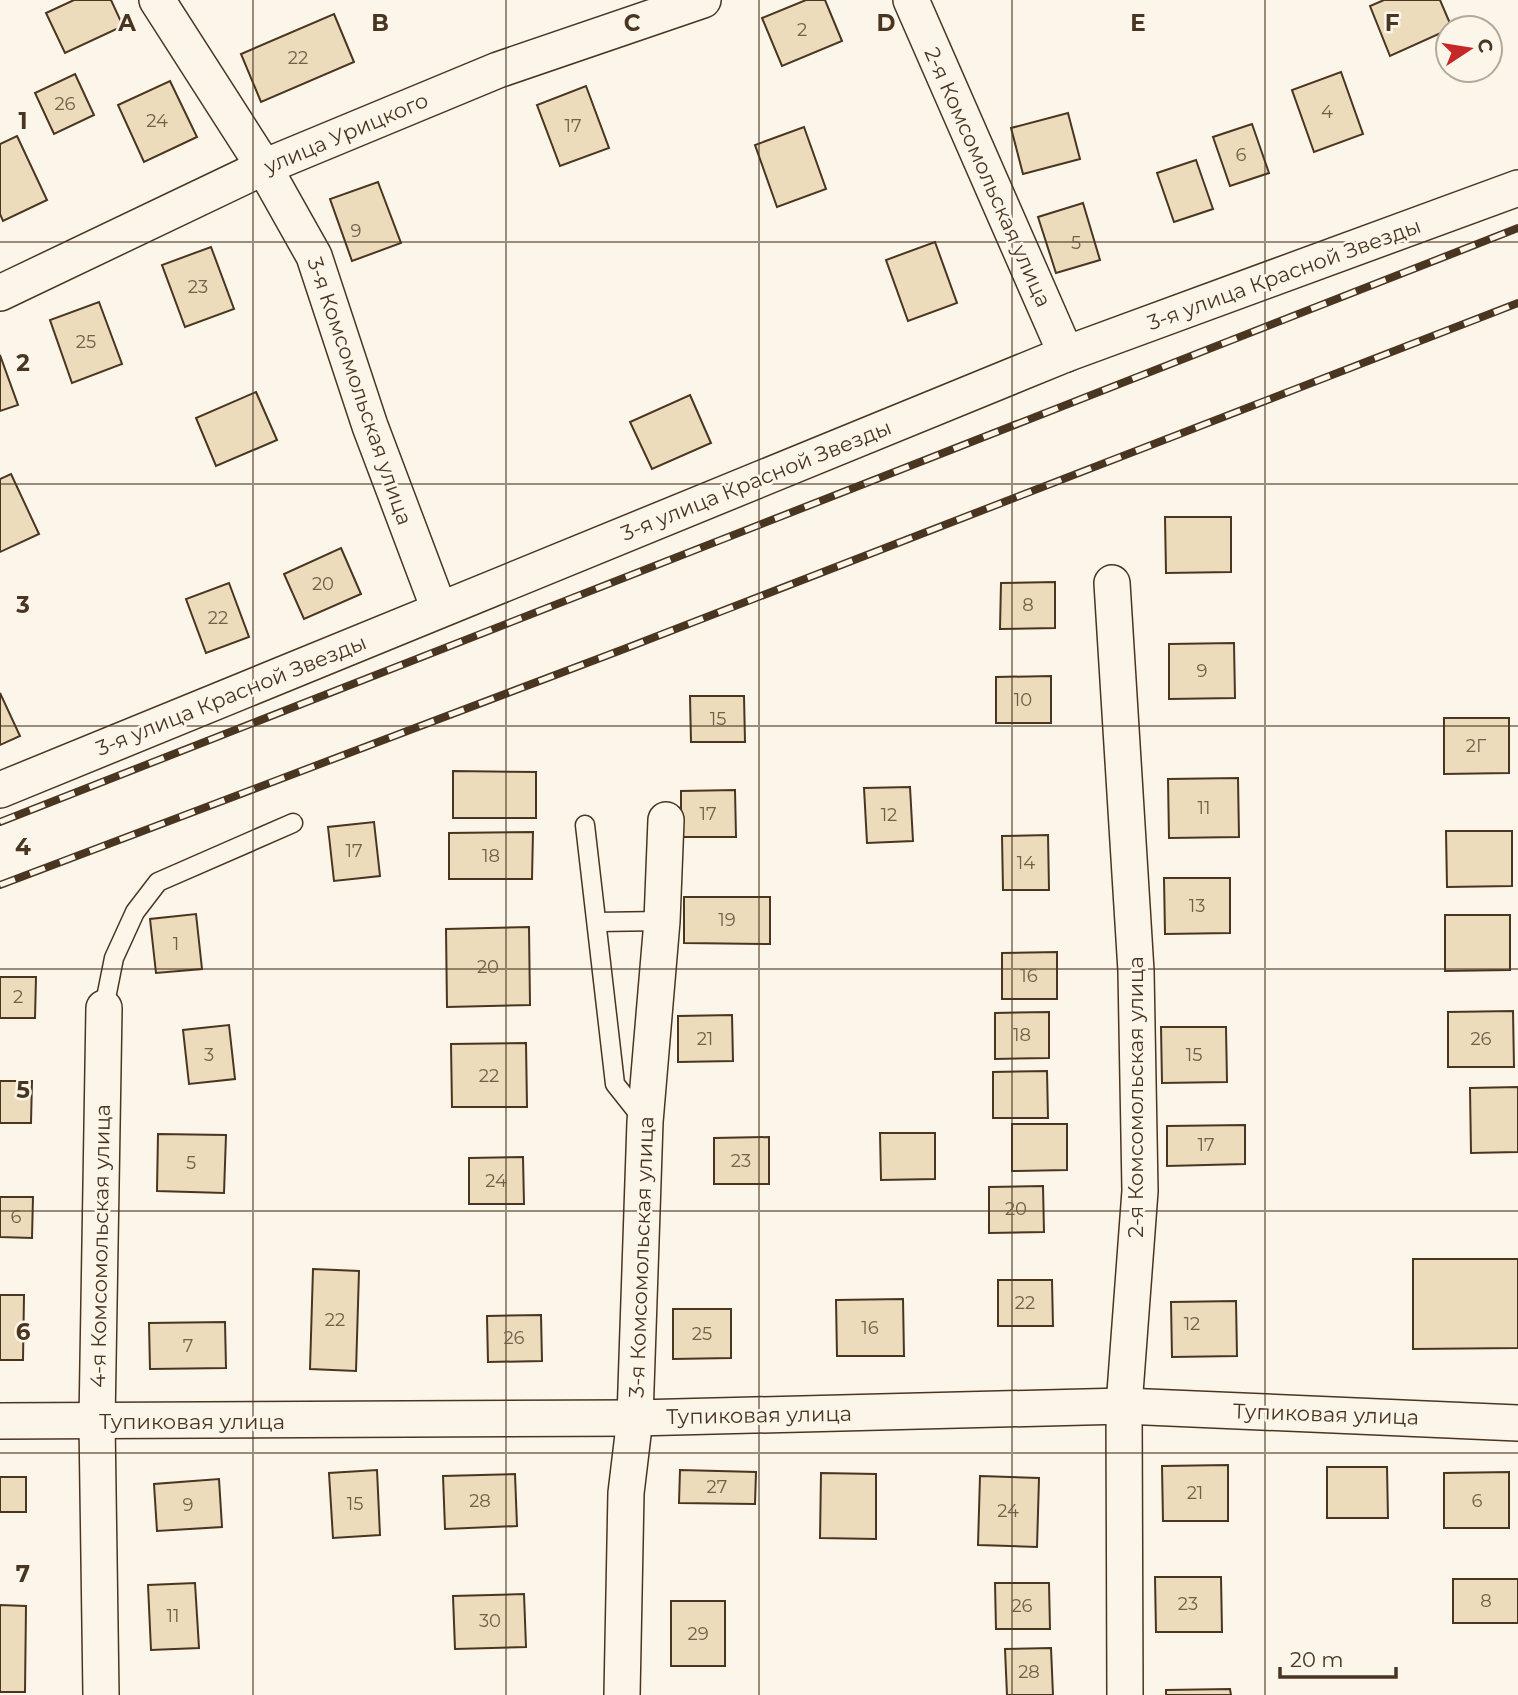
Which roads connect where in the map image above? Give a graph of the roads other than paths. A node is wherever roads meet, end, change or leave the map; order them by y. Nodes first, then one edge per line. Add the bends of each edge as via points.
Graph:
1 (157, 0) edge
2 (703, 0) edge
3 (911, 0) edge
4 (264, 167) junction
5 (1518, 188) edge
6 (0, 293) edge
7 (1066, 354) junction
8 (1112, 583) dead end
9 (439, 609) junction
10 (0, 790) edge
11 (666, 820) dead end
12 (293, 824) dead end
13 (585, 825) dead end
14 (662, 921) junction
15 (597, 922) junction
16 (104, 1008) joint
17 (645, 1122) junction
18 (1124, 1406) junction
19 (635, 1418) junction
20 (0, 1421) edge
21 (97, 1422) junction
22 (1518, 1423) edge
23 (101, 1695) edge
24 (622, 1695) edge
25 (1125, 1695) edge

1 - 4 street, 3-я Комсомольская улица
2 - 4 street, улица Урицкого via 498,70
3 - 7 street, 2-я Комсомольская улица
4 - 6 street, улица Урицкого
4 - 9 street, 3-я Комсомольская улица via 314,256 370,426
5 - 7 street, 3-я улица Красной Звезды
7 - 9 street, 3-я улица Красной Звезды
8 - 18 street, 2-я Комсомольская улица via 1136,971 1140,1164
9 - 10 street, 3-я улица Красной Звезды
11 - 14 street, 3-я Комсомольская улица
12 - 16 lane via 158,882 135,912 114,958
13 - 15 lane
14 - 15 lane
14 - 17 street, 3-я Комсомольская улица
15 - 17 lane via 615,1084
16 - 21 street, 4-я Комсомольская улица
17 - 19 street, 3-я Комсомольская улица
18 - 19 street, Тупиковая улица
18 - 22 street, Тупиковая улица
18 - 25 street, 2-я Комсомольская улица
19 - 21 street, Тупиковая улица
19 - 24 street, 3-я Комсомольская улица via 626,1493
20 - 21 street, Тупиковая улица
21 - 23 street, 4-я Комсомольская улица

